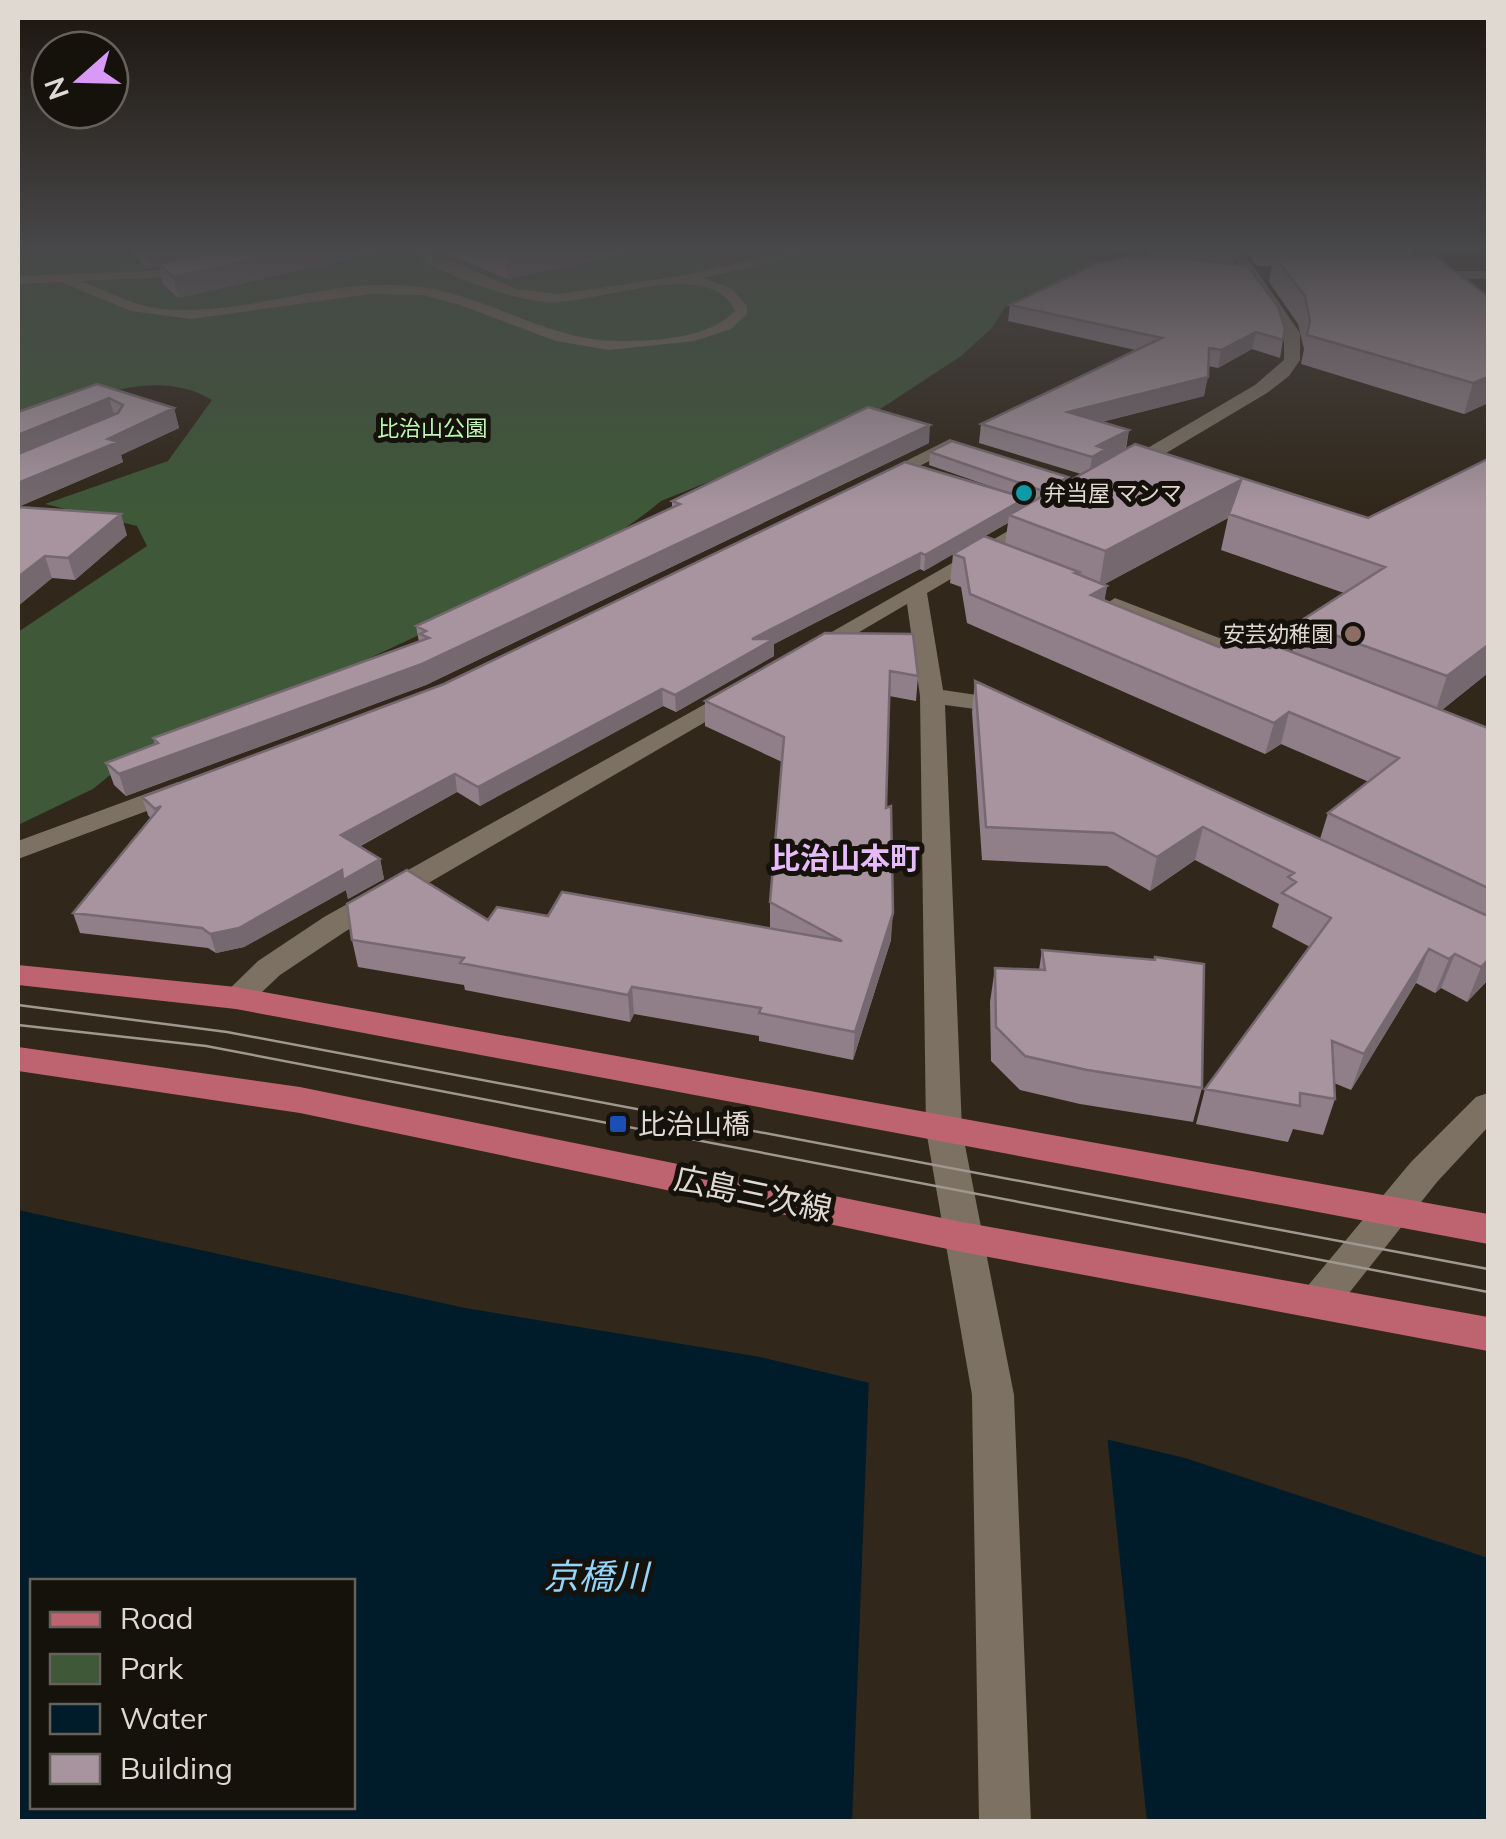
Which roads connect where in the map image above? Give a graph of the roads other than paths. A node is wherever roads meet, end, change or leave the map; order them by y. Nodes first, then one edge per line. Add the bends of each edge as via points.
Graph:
1 (553, 336) edge
2 (694, 336) edge
3 (1293, 336) edge
4 (986, 455) edge
5 (904, 467) junction
6 (1110, 478) edge
7 (940, 479) edge
8 (851, 492) edge
9 (1067, 503) edge
10 (981, 554) junction
11 (1010, 564) edge
12 (916, 590) junction
13 (1084, 593) edge
14 (1286, 672) edge
15 (932, 696) junction
16 (1034, 726) edge
17 (196, 783) edge
18 (18, 851) edge
19 (18, 975) edge
20 (236, 998) junction
21 (18, 1059) edge
22 (1488, 1106) edge
23 (944, 1130) junction
24 (1393, 1210) junction
25 (1488, 1229) edge
26 (962, 1237) junction
27 (1320, 1300) junction
28 (1488, 1334) edge
29 (1005, 1822) edge

1 - 2 street via 614,346
3 - 6 street via 1294,360 1283,375
4 - 5 street via 950,444
5 - 7 street
5 - 8 street
9 - 10 street
10 - 11 street
10 - 12 street
12 - 15 street
12 - 20 street via 334,924
13 - 14 street
15 - 16 street via 981,702
15 - 23 street
17 - 18 street
19 - 20 main road
20 - 23 main road
21 - 26 main road, 広島三次線 via 300,1100
22 - 24 street
23 - 24 main road
23 - 26 street
24 - 25 main road
24 - 27 street
26 - 27 main road, 広島三次線
26 - 29 street via 993,1396
27 - 28 main road, 広島三次線

